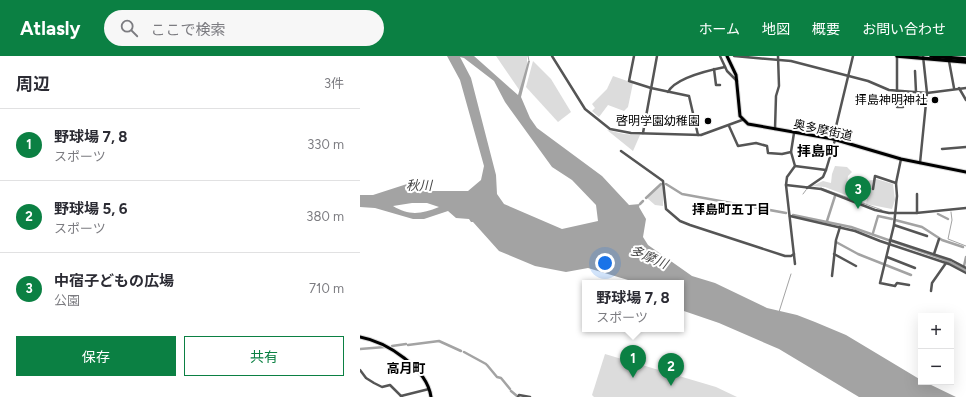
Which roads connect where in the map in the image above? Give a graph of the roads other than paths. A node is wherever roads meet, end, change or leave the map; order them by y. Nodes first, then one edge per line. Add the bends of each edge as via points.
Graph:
1 (552, 56) edge
2 (634, 56) edge
3 (657, 56) edge
4 (720, 56) edge
5 (727, 56) edge
6 (734, 56) edge
7 (744, 56) edge
8 (852, 56) edge
9 (897, 56) edge
10 (931, 56) edge
11 (923, 57) edge
12 (778, 58) edge
13 (966, 59) edge
14 (949, 61) junction
15 (966, 62) edge
16 (725, 67) junction
17 (714, 69) junction
18 (915, 71) dead end
19 (847, 76) junction
20 (737, 81) junction
21 (720, 85) dead end
22 (651, 88) junction
23 (954, 88) junction
24 (959, 88) junction
25 (966, 88) edge
26 (897, 91) junction
27 (668, 92) junction
28 (916, 92) junction
29 (927, 93) junction
30 (966, 100) edge
31 (903, 107) dead end
32 (742, 120) junction
33 (729, 126) junction
34 (775, 129) junction
35 (643, 133) junction
36 (794, 133) junction
37 (698, 134) junction
38 (834, 139) junction
39 (966, 147) edge
40 (942, 149) dead end
41 (621, 151) dead end
42 (791, 152) junction
43 (901, 158) junction
44 (920, 163) junction
45 (795, 166) junction
46 (826, 170) junction
47 (966, 172) edge
48 (896, 183) junction
49 (786, 185) junction
50 (807, 188) junction
51 (873, 189) dead end
52 (916, 194) dead end
53 (966, 208) edge
54 (896, 212) junction
55 (917, 213) junction
56 (790, 216) junction
57 (894, 225) junction
58 (840, 227) junction
59 (927, 236) dead end
60 (939, 239) dead end
61 (890, 243) junction
62 (794, 254) junction
63 (834, 254) junction
64 (934, 254) junction
65 (886, 257) junction
66 (946, 263) junction
67 (795, 264) dead end
68 (856, 266) dead end
69 (915, 268) dead end
70 (966, 268) edge
71 (966, 273) edge
72 (832, 276) dead end
73 (909, 285) dead end
74 (930, 291) dead end
75 (360, 337) edge
76 (360, 370) edge
77 (429, 389) junction
78 (402, 396) edge
79 (431, 397) edge
80 (518, 397) edge
81 (530, 397) edge

1 - 35 street via 592,116 610,129
2 - 22 street via 629,81
3 - 22 street
4 - 16 street
5 - 20 main road via 733,65
6 - 7 street
7 - 12 street
8 - 19 street
9 - 11 highway
9 - 26 street
10 - 13 highway
11 - 14 highway
11 - 29 street
12 - 19 street
12 - 34 street via 779,86
14 - 15 highway
14 - 23 street
16 - 17 street
16 - 20 street
17 - 21 street via 716,85
17 - 27 street via 694,74
18 - 28 street
19 - 26 street
19 - 38 street
20 - 32 main road via 739,113
22 - 27 street
22 - 35 street
23 - 24 street
23 - 29 street
24 - 25 street
24 - 30 street
26 - 28 street
26 - 31 street via 897,107
27 - 37 street via 689,96
28 - 29 street
29 - 44 street
32 - 33 street
32 - 34 main road, 奥多摩街道 via 748,124
33 - 37 street via 706,135
33 - 42 street via 738,146 756,143 767,146 768,153
34 - 36 main road, 奥多摩街道
35 - 37 street
36 - 38 main road, 奥多摩街道
36 - 42 street
38 - 43 main road, 奥多摩街道
38 - 46 street
39 - 40 street
41 - 62 street via 663,182 666,209 680,221 785,256
42 - 45 street
43 - 44 main road, 奥多摩街道
43 - 48 street
44 - 47 main road, 奥多摩街道
45 - 46 street
45 - 49 street via 787,177
46 - 50 street via 818,181
48 - 51 street via 875,176
48 - 54 street
49 - 50 street
49 - 56 street
50 - 54 street via 834,193 879,211
52 - 55 street
53 - 55 street
54 - 55 street
54 - 57 street
56 - 58 street
56 - 62 street
57 - 59 street
57 - 61 street
58 - 61 street
58 - 63 street
60 - 64 street
61 - 64 street
61 - 65 street
61 - 66 street
62 - 67 street
63 - 68 street
63 - 72 street
64 - 70 street
65 - 69 street
65 - 73 street via 880,283
66 - 71 street
66 - 74 street via 932,283
75 - 77 main road via 379,342 398,353 421,376
76 - 78 street via 370,382 382,387 390,385
77 - 78 street
77 - 79 main road
80 - 81 street

